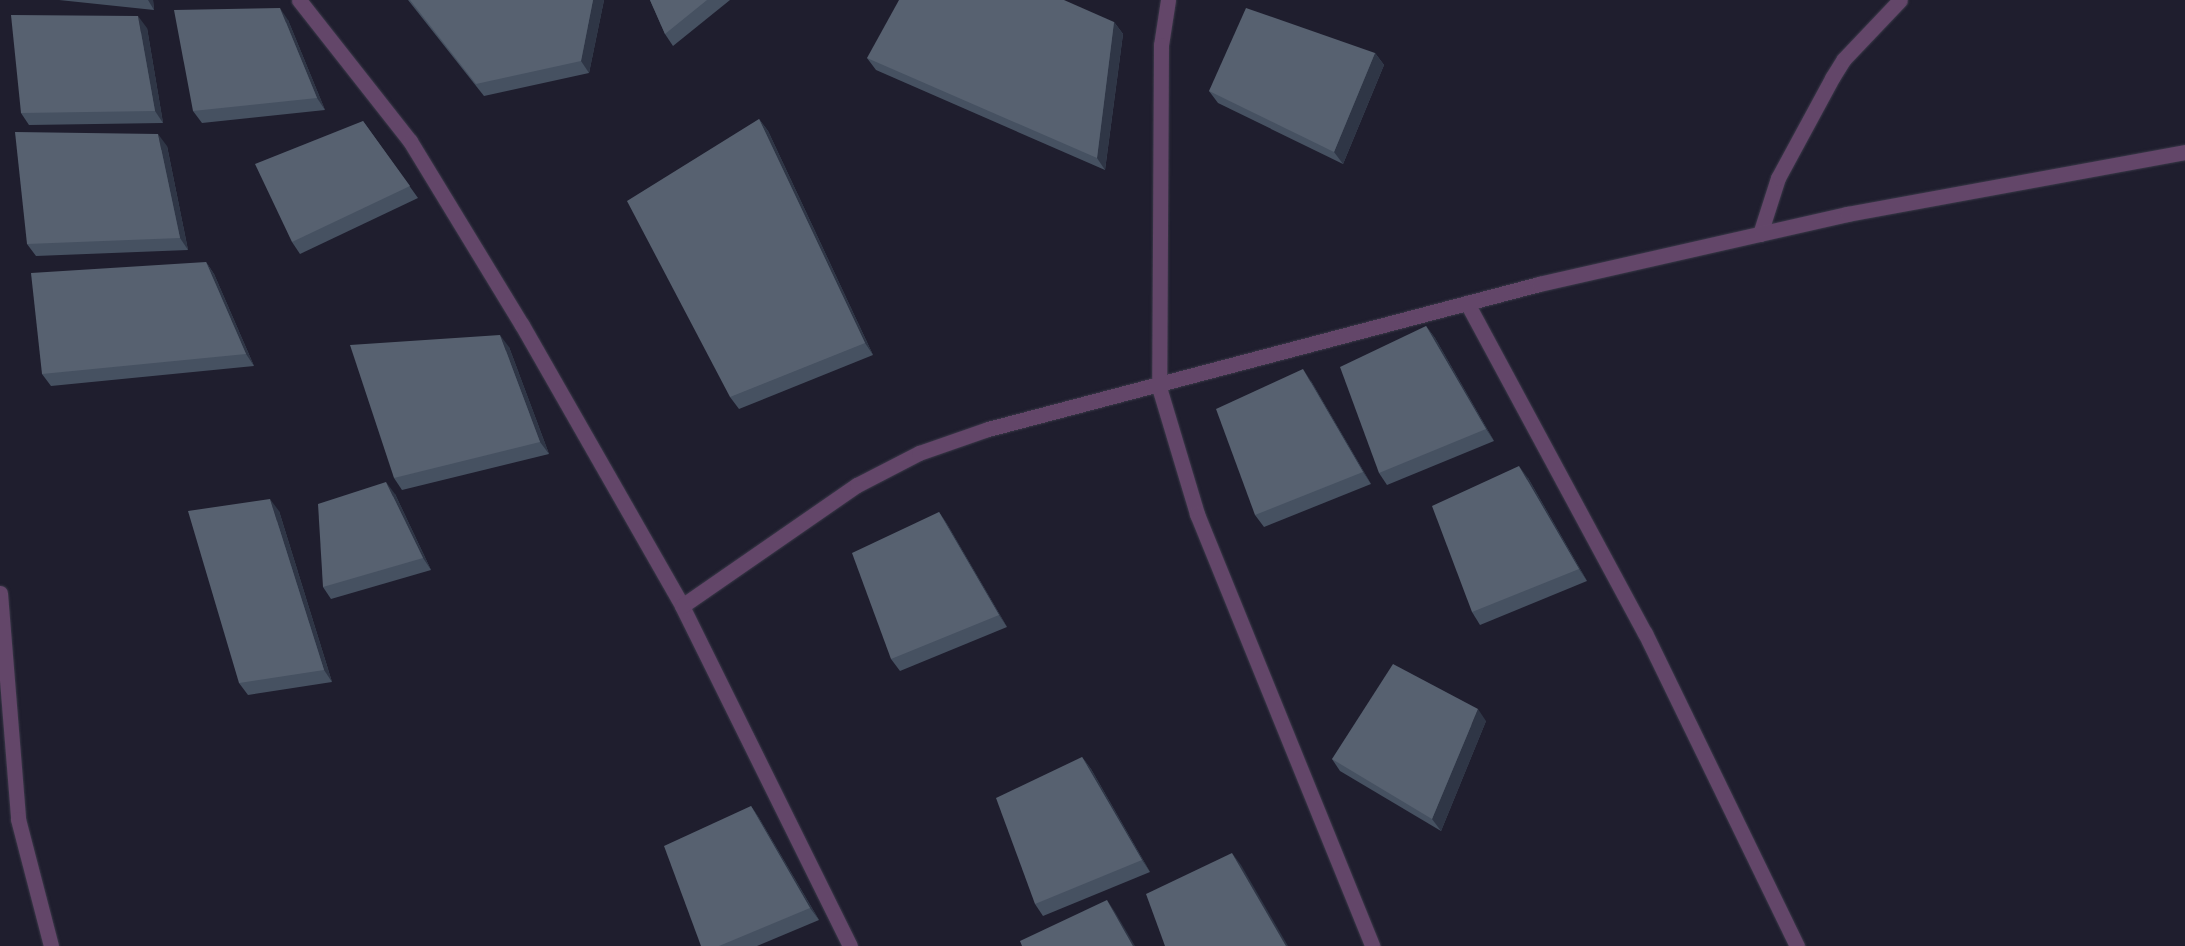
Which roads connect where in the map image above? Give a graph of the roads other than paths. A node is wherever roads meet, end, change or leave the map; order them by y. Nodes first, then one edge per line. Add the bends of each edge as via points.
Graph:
1 (299, 0) edge
2 (1168, 0) edge
3 (1900, 0) edge
4 (2185, 152) edge
5 (1760, 234) junction
6 (1467, 303) junction
7 (1159, 387) junction
8 (0, 593) edge
9 (682, 606) junction
10 (51, 946) edge
11 (850, 946) edge
12 (1372, 946) edge
13 (1797, 946) edge

1 - 9 street via 365,79 444,194
2 - 7 street via 1161,45
3 - 5 street via 1844,59 1832,78 1781,170
4 - 5 street
5 - 6 street
6 - 7 street
6 - 13 street via 1645,633
7 - 9 street via 988,429 919,453 850,490
7 - 12 street via 1197,514
8 - 10 street via 18,819
9 - 11 street

